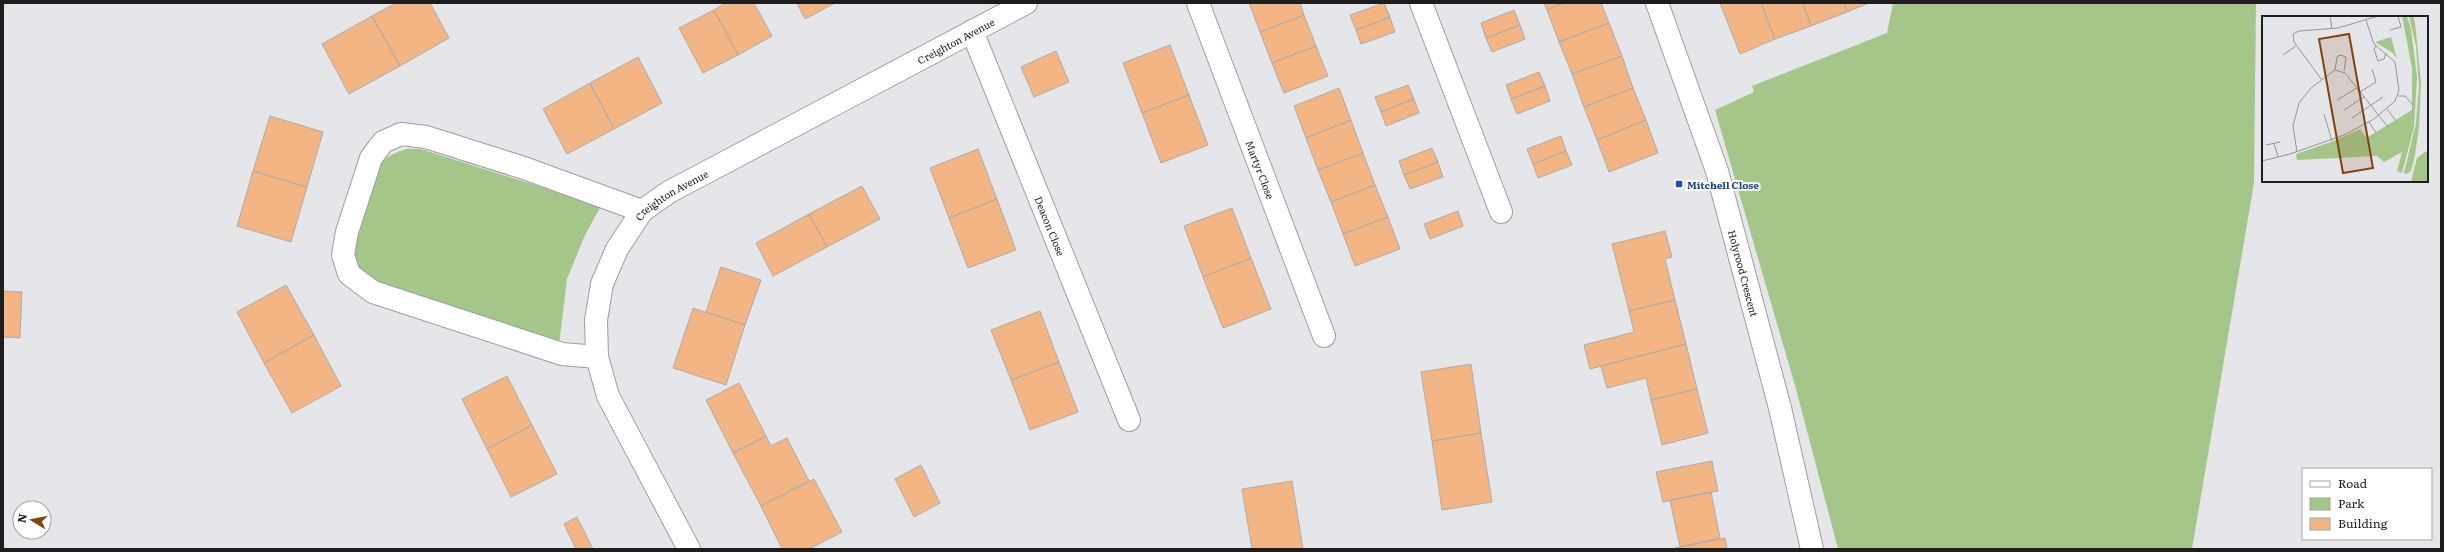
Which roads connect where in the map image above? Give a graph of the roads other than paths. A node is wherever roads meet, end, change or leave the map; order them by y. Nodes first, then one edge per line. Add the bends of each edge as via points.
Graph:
1 (1026, 3) edge
2 (1198, 3) edge
3 (1421, 3) edge
4 (1657, 3) edge
5 (972, 31) junction
6 (642, 211) junction
7 (1501, 212) dead end
8 (1324, 336) dead end
9 (597, 357) junction
10 (1129, 420) dead end
11 (689, 549) edge
12 (1812, 549) edge

1 - 5 street, Creighton Avenue
2 - 8 street, Martyr Close
3 - 7 street
4 - 12 street, Holyrood Crescent via 1717,171 1780,408
5 - 6 street, Creighton Avenue via 670,192
5 - 10 street, Deacon Close
6 - 9 street, Creighton Avenue via 617,249 602,284 596,320
6 - 9 street via 524,168 434,139 401,134 384,142 371,158 347,232 343,255 349,274 373,292 562,354
9 - 11 street, Creighton Avenue via 608,396

